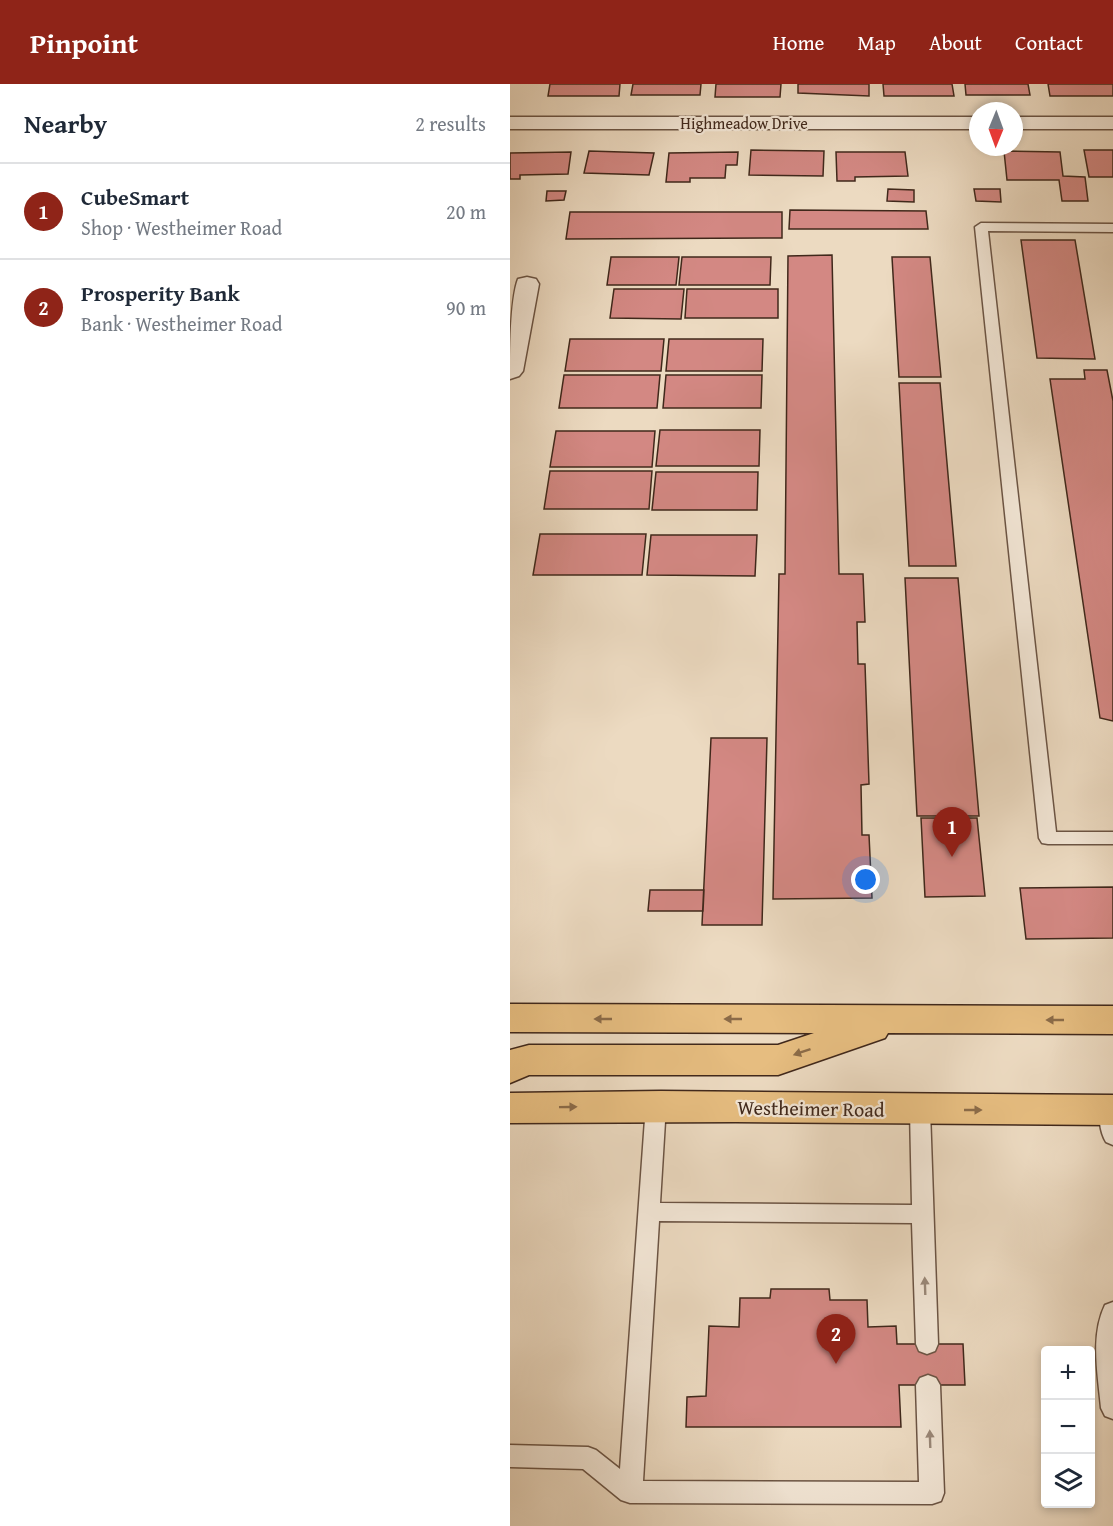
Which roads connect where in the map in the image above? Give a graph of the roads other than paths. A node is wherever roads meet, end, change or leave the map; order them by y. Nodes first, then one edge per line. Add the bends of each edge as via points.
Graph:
1 (510, 123) edge
2 (969, 123) edge
3 (1023, 123) edge
4 (1113, 123) edge
5 (1113, 228) edge
6 (527, 284) dead end
7 (510, 371) edge
8 (1113, 838) edge
9 (510, 1018) edge
10 (897, 1020) junction
11 (1113, 1020) edge
12 (510, 1068) edge
13 (656, 1105) junction
14 (510, 1108) edge
15 (920, 1110) junction
16 (1112, 1118) edge
17 (649, 1212) junction
18 (923, 1214) junction
19 (1113, 1311) edge
20 (927, 1344) dead end
21 (1110, 1354) edge
22 (928, 1385) dead end
23 (1113, 1408) edge
24 (510, 1456) edge
25 (630, 1492) junction

1 - 2 street, Highmeadow Drive
3 - 4 street
5 - 8 lane via 981,227 1048,838
6 - 7 street
10 -> 9 main road
11 -> 10 main road
10 -> 12 main road via 778,1060 529,1060
14 -> 13 main road, Westheimer Road
13 - 15 main road, Westheimer Road
13 - 17 lane
15 -> 16 main road, Westheimer Road
15 - 18 lane
17 - 18 lane
17 - 25 lane
20 -> 18 lane
19 - 21 lane
21 - 23 lane
25 -> 22 lane via 932,1493
24 - 25 lane via 588,1458

